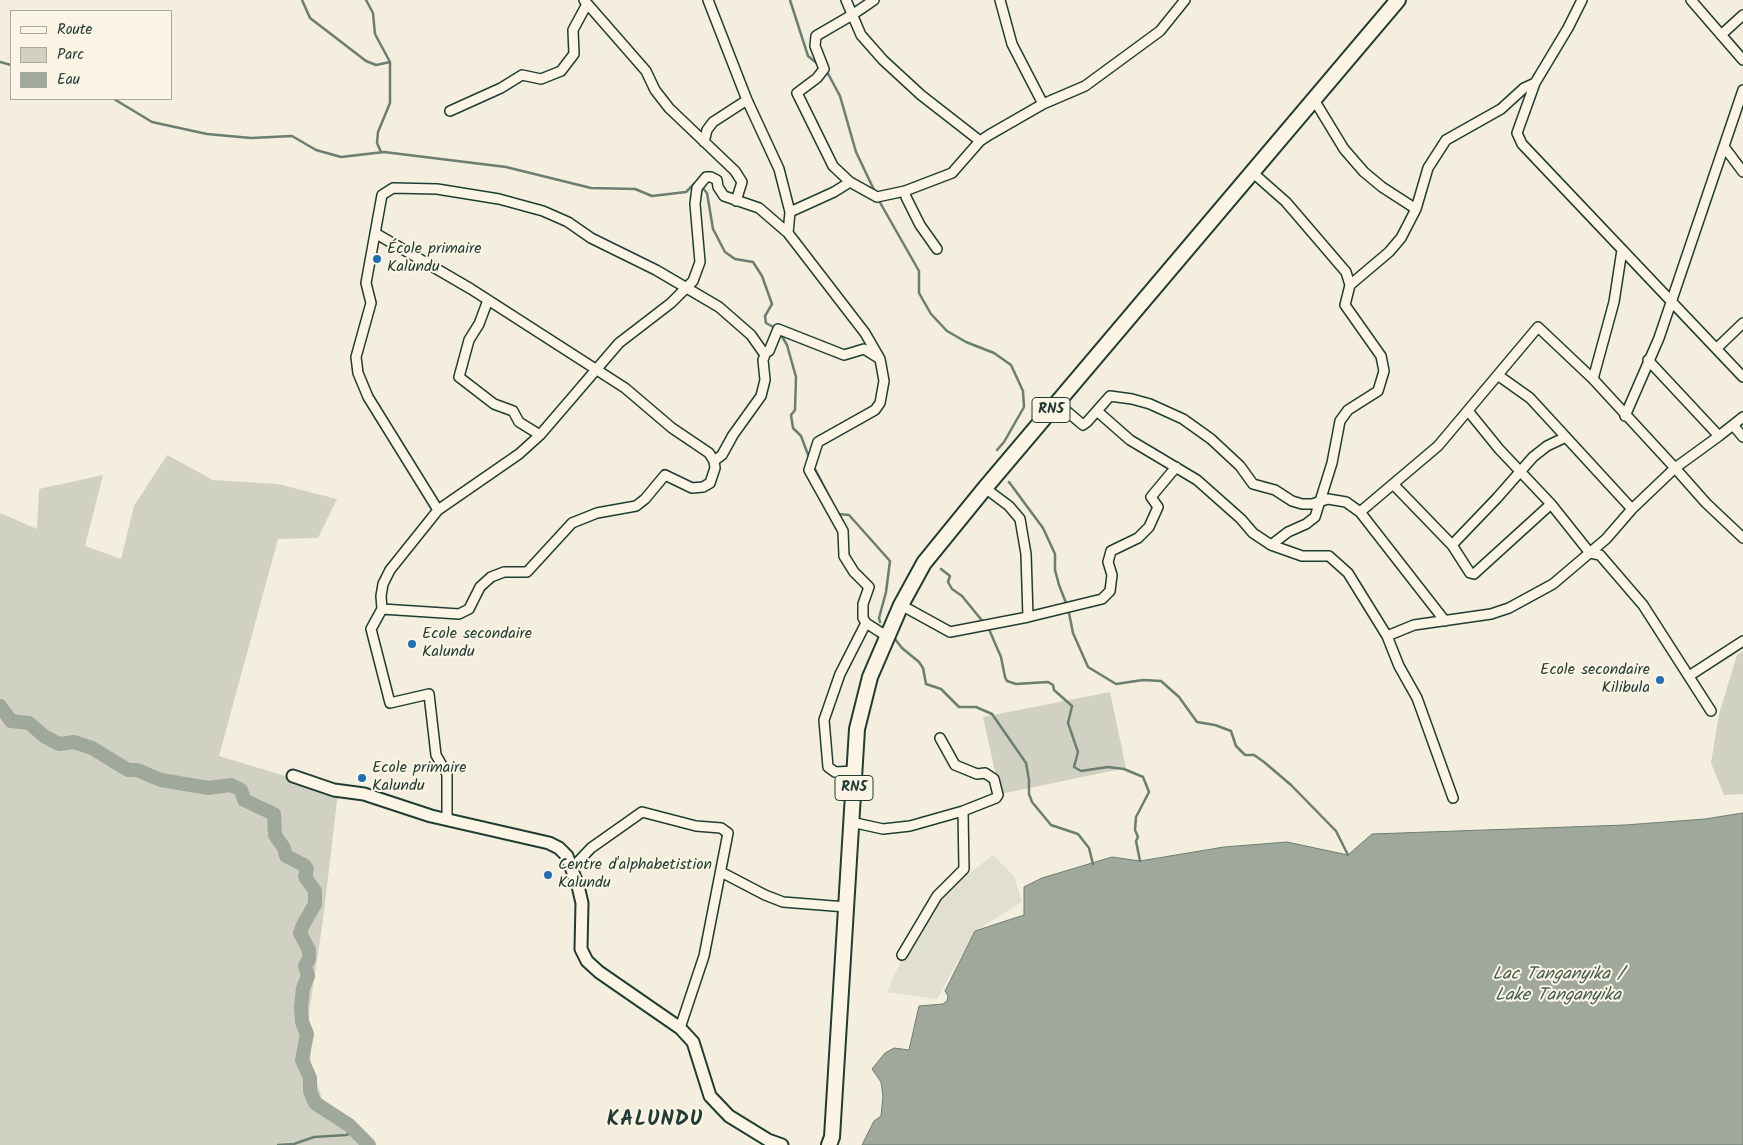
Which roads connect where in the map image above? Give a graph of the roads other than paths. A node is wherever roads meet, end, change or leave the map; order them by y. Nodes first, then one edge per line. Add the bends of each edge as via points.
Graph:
1 (708, 0) edge
2 (846, 0) edge
3 (874, 0) edge
4 (1000, 0) edge
5 (1185, 0) edge
6 (1398, 0) edge
7 (1582, 0) edge
8 (1691, 0) edge
9 (585, 2) edge
10 (852, 15) junction
11 (1743, 16) edge
12 (1721, 35) junction
13 (1743, 60) edge
14 (1534, 83) junction
15 (1743, 90) edge
16 (1313, 98) junction
17 (747, 100) junction
18 (1043, 104) junction
19 (450, 111) dead end
20 (980, 141) junction
21 (704, 142) junction
22 (1725, 148) junction
23 (1252, 172) junction
24 (1743, 172) edge
25 (850, 182) junction
26 (905, 191) junction
27 (736, 201) junction
28 (1416, 209) junction
29 (790, 212) junction
30 (376, 232) junction
31 (788, 233) junction
32 (937, 249) dead end
33 (1622, 250) junction
34 (1350, 285) junction
35 (687, 288) junction
36 (488, 300) junction
37 (1670, 302) junction
38 (1743, 323) edge
39 (1717, 348) junction
40 (766, 352) junction
41 (880, 359) junction
42 (1648, 360) junction
43 (595, 370) junction
44 (1499, 376) junction
45 (1743, 377) edge
46 (1592, 379) junction
47 (1057, 403) junction
48 (1097, 411) junction
49 (1469, 412) junction
50 (1625, 416) junction
51 (1743, 417) edge
52 (1733, 425) junction
53 (540, 434) junction
54 (1719, 436) junction
55 (1566, 437) junction
56 (1743, 437) edge
57 (714, 461) junction
58 (1176, 467) junction
59 (1675, 468) junction
60 (1520, 470) junction
61 (1393, 484) junction
62 (985, 488) junction
63 (1321, 500) junction
64 (1552, 504) junction
65 (438, 510) junction
66 (1632, 510) junction
67 (1360, 512) junction
68 (1743, 538) edge
69 (1271, 545) junction
70 (1452, 545) junction
71 (1590, 553) junction
72 (902, 605) junction
73 (382, 608) junction
74 (1028, 617) junction
75 (1445, 621) junction
76 (866, 623) junction
77 (1387, 636) junction
78 (888, 637) junction
79 (1743, 640) edge
80 (1689, 676) junction
81 (1711, 711) dead end
82 (940, 738) dead end
83 (856, 771) junction
84 (293, 776) dead end
85 (1453, 798) dead end
86 (962, 811) junction
87 (447, 819) junction
88 (851, 822) junction
89 (573, 868) junction
90 (721, 872) junction
91 (846, 907) junction
92 (902, 955) dead end
93 (680, 1028) junction
94 (782, 1145) edge
95 (829, 1145) edge

1 - 17 street
2 - 10 street
3 - 10 street
4 - 18 street via 1012,44
5 - 18 street via 1160,32 1085,86
6 - 16 highway, RN5
7 - 14 street
8 - 12 street
9 - 19 street via 573,30 574,54 561,71 541,79 522,75
9 - 21 street via 646,71 654,90 669,108
10 - 20 street via 861,35 883,60 921,95
10 - 25 street via 816,36 815,46 824,69 796,93 832,166
11 - 12 street
12 - 13 street
14 - 28 street via 1501,110 1446,140 1428,168
14 - 33 street via 1517,133 1522,144
15 - 22 street
16 - 23 highway, RN5
16 - 28 street via 1340,143 1364,172
17 - 21 street via 713,122
17 - 29 street via 779,168
18 - 20 street
20 - 26 street via 952,173
21 - 27 street via 729,163 742,182
22 - 24 street
22 - 37 street
23 - 34 street via 1286,202 1346,272
23 - 47 highway, RN5
25 - 26 street via 877,198
25 - 29 street
26 - 32 street via 920,225
27 - 31 street via 759,208
27 - 35 street via 724,196 717,180 711,177 697,188 694,217 700,262 699,270
28 - 34 street via 1396,245
29 - 31 street
30 - 35 street via 382,195 393,188 437,189 543,211
30 - 36 street
30 - 65 street via 366,283 371,303 356,357 358,373 368,398
31 - 41 street via 865,333
33 - 37 street
33 - 46 street via 1614,302
34 - 63 street via 1345,305 1381,356 1384,371 1378,391 1348,410 1340,421
35 - 40 street via 744,328
35 - 43 street via 634,330
36 - 43 street
36 - 53 street via 482,319 469,340 459,377 488,400 512,411 519,422
37 - 39 street
37 - 42 street
38 - 39 street
39 - 45 street
40 - 41 street via 773,345 772,339 778,329 844,355 864,349
40 - 57 street via 762,360 765,380 761,396 722,455
41 - 76 street via 883,393 875,410 818,442 809,470 843,531 844,556 869,587 862,614
42 - 50 street
42 - 54 street
43 - 53 street
43 - 57 street via 625,388 672,428 709,453
44 - 46 street via 1538,327
44 - 49 street
44 - 55 street via 1530,398
46 - 50 street
47 - 48 street via 1083,425
47 - 62 highway, RN5
48 - 58 street via 1125,436
48 - 63 street via 1113,395 1150,404 1183,419 1211,439 1240,466 1253,484 1275,490 1302,504
49 - 60 street via 1499,450
49 - 61 street via 1438,446
50 - 59 street
51 - 52 street
52 - 54 street
52 - 56 street
53 - 65 street via 500,469
54 - 59 street
55 - 60 street via 1547,446
55 - 66 street
57 - 73 street via 713,476 704,487 692,488 665,475 636,506 596,513 572,523 527,572 504,572 491,577 480,587 469,609 459,614
58 - 69 street via 1202,485 1253,533
58 - 74 street via 1150,497 1158,507 1149,527 1138,538 1110,551 1110,591 1102,599
59 - 66 street
59 - 68 street
60 - 64 street
60 - 70 street
61 - 67 street
61 - 70 street
62 - 72 highway, RN5 via 924,563
62 - 74 street via 1020,519 1026,554
63 - 67 street via 1338,499
63 - 69 street via 1315,517
64 - 70 street via 1474,574 1470,573
64 - 71 street
65 - 73 street via 390,570 381,596
66 - 71 street
67 - 75 street
69 - 77 street via 1302,556 1323,555 1335,560 1348,573
71 - 75 street via 1552,584 1509,608
71 - 80 street via 1600,555 1642,605
72 - 74 street via 950,632
72 - 78 highway, RN5
73 - 87 street via 371,629 390,703 429,694 436,754 447,774
75 - 77 street via 1414,625
76 - 78 street
76 - 83 street via 840,674 824,720 828,766 835,772
77 - 85 street via 1417,698
78 - 83 highway, RN5 via 864,699 857,729
79 - 80 street
80 - 81 street
82 - 86 street via 956,766 994,778 997,797
83 - 88 highway, RN5
84 - 87 street
86 - 88 street via 890,829
86 - 92 street via 964,869 937,896
87 - 89 street via 550,843 567,856
88 - 91 highway, RN5
89 - 90 street via 591,848 642,812 728,832
89 - 93 street via 582,903 581,949 587,961
90 - 91 street via 783,902
90 - 93 street via 704,956
91 - 95 highway, RN5
93 - 94 street via 693,1042 710,1096 729,1116

